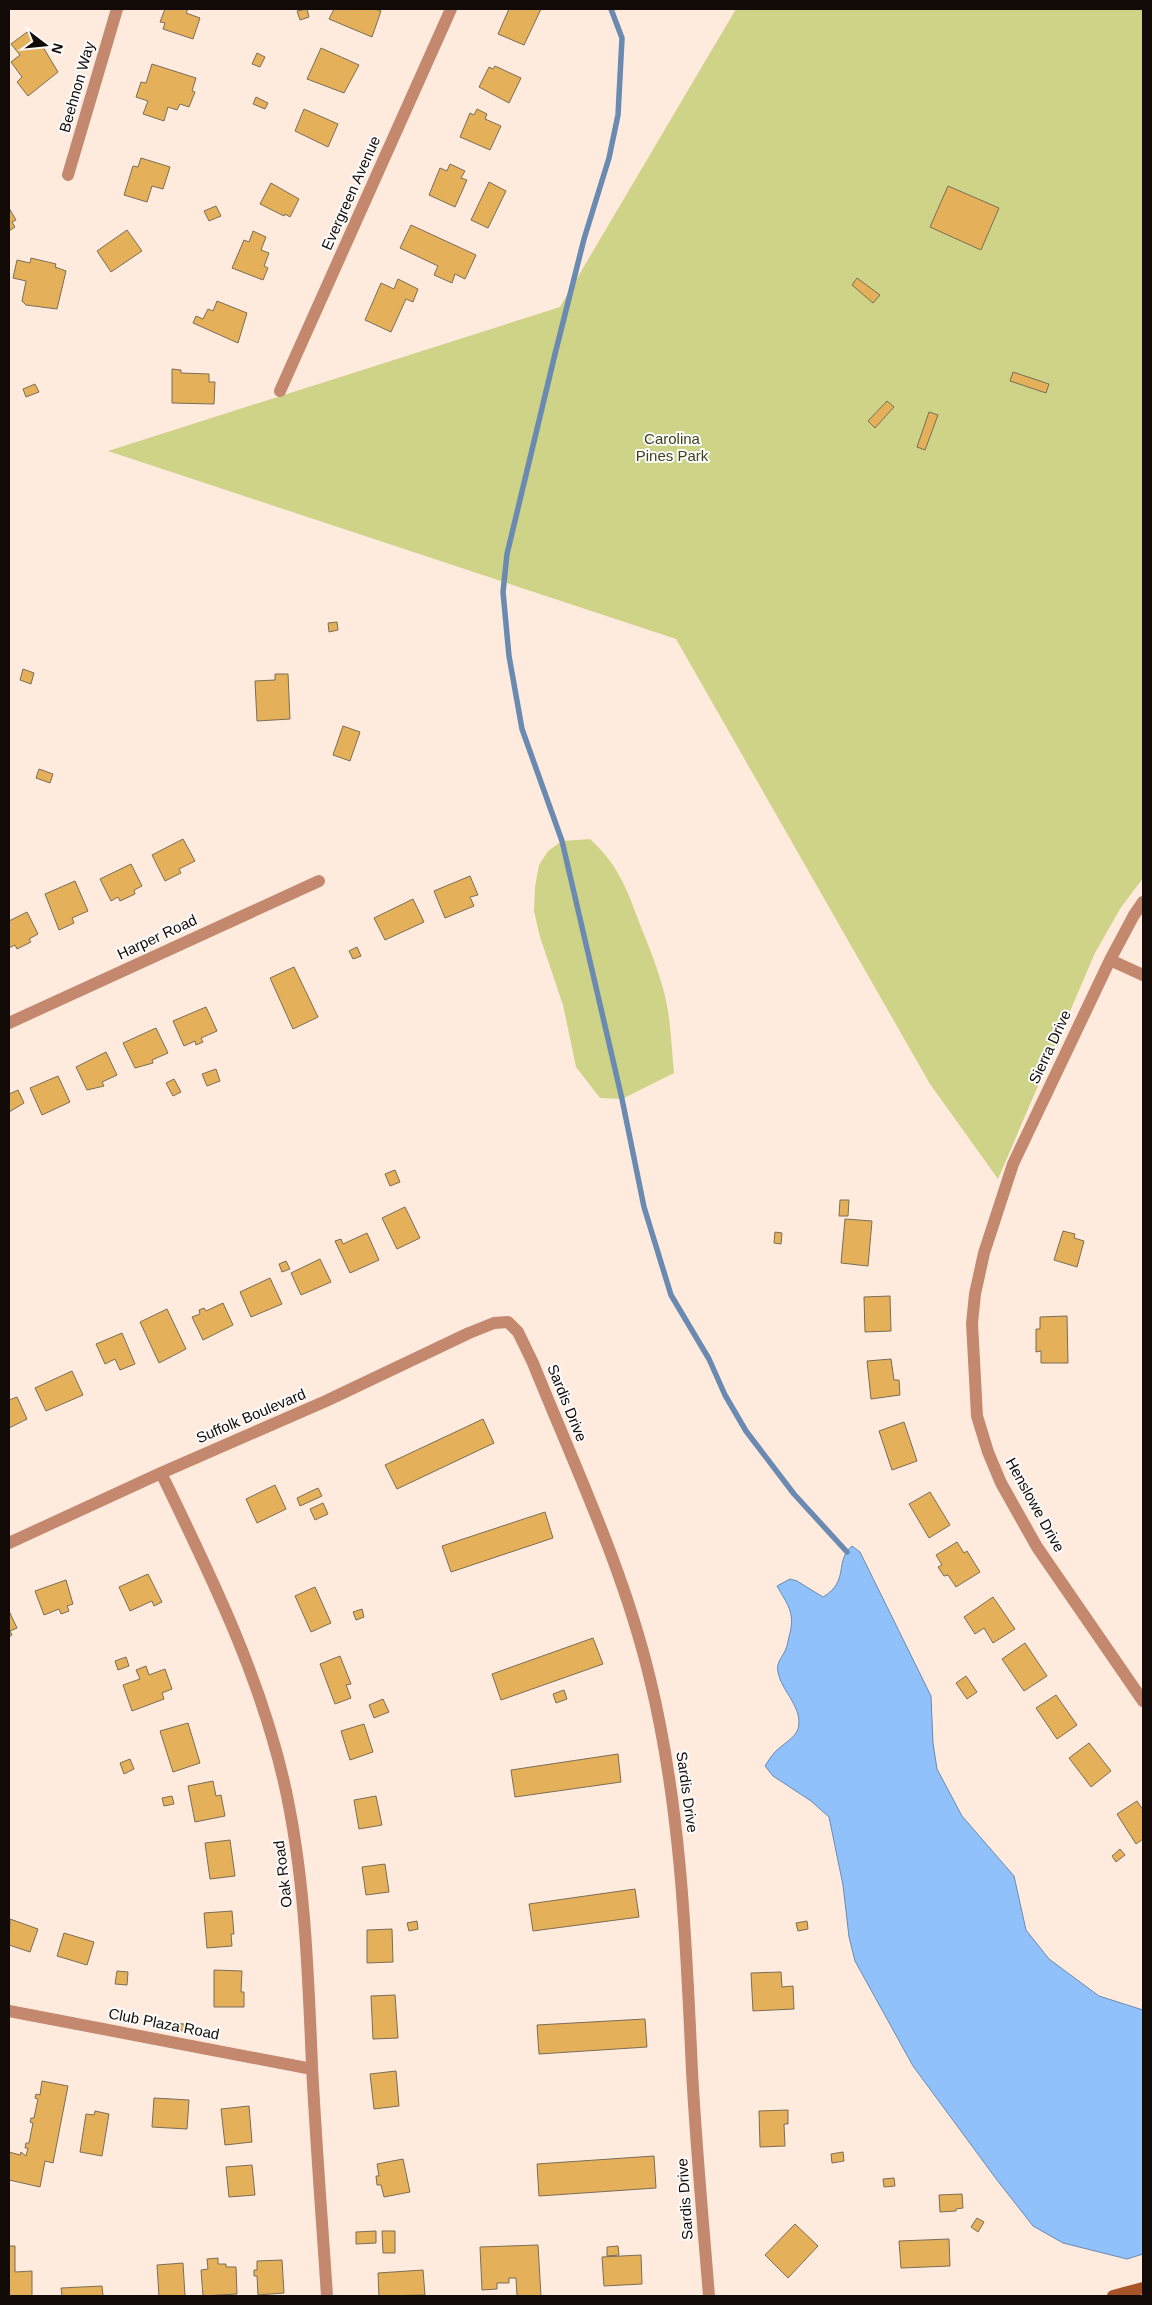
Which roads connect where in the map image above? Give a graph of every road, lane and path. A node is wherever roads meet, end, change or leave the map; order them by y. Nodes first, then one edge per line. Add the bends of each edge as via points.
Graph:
1 (117, 9) edge
2 (451, 9) edge
3 (68, 175) dead end
4 (280, 391) dead end
5 (319, 881) dead end
6 (1143, 902) edge
7 (1110, 960) junction
8 (1143, 975) edge
9 (9, 1023) edge
10 (996, 1211) joint
11 (508, 1322) joint
12 (161, 1473) junction
13 (9, 1543) edge
14 (1143, 1701) edge
15 (9, 2011) edge
16 (312, 2068) junction
17 (1143, 2288) edge
18 (327, 2296) edge
19 (708, 2296) edge
20 (1113, 2296) edge

1 - 3 street, Beehnon Way
2 - 4 street, Evergreen Avenue
5 - 9 street, Harper Road
6 - 7 street, Sierra Drive
7 - 8 street
7 - 10 street, Sierra Drive via 1013,1164
10 - 14 street, Henslowe Drive via 984,1253 972,1323 977,1416 1001,1483 1037,1547
11 - 12 street, Suffolk Boulevard via 494,1323 469,1333 326,1402
11 - 19 street, Sardis Drive via 518,1332 533,1363 619,1577 634,1620 658,1716 669,1772 684,1914
12 - 13 street, Suffolk Boulevard
12 - 16 street, Oak Road via 222,1599 269,1726 283,1780 296,1840 306,1936
15 - 16 street, Club Plaza Road
16 - 18 street, Oak Road
17 - 20 street

